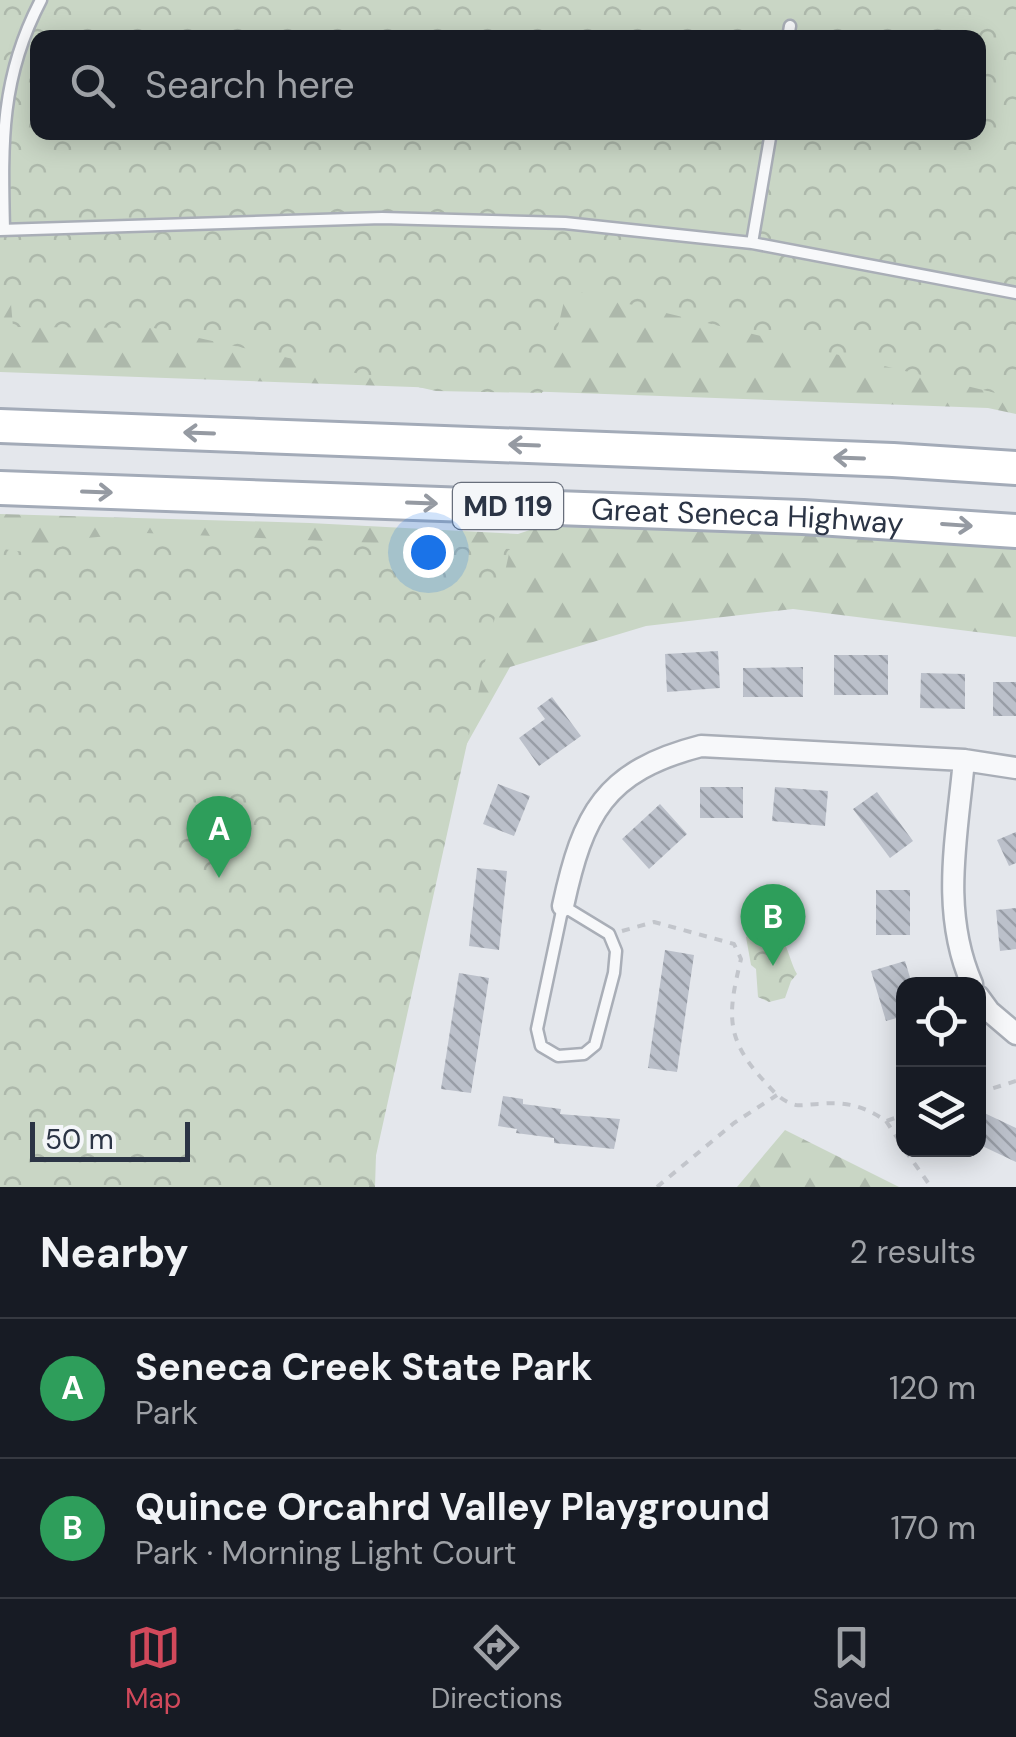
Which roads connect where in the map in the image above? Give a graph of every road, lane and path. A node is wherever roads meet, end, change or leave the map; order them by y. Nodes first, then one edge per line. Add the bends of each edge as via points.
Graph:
1 (41, 0) edge
2 (771, 140) edge
3 (2, 230) edge
4 (752, 244) junction
5 (1016, 293) edge
6 (0, 426) edge
7 (1016, 468) edge
8 (0, 488) edge
9 (1016, 530) edge
10 (964, 760) junction
11 (1016, 768) edge
12 (564, 906) junction
13 (609, 934) junction
14 (969, 977) edge
15 (986, 1006) edge
16 (1016, 1034) edge
17 (1016, 1081) edge
18 (986, 1090) edge
19 (777, 1095) junction
20 (896, 1118) edge
21 (886, 1121) junction
22 (896, 1137) edge
23 (910, 1157) edge
24 (656, 1187) edge
25 (931, 1187) edge

1 - 3 lane via 6,86
2 - 4 lane
3 - 4 lane via 472,219
4 - 5 lane
7 -> 6 main road, Great Seneca Highway / MD 119
8 -> 9 main road, Great Seneca Highway / MD 119
10 - 11 street
10 - 12 street via 701,746 659,757 606,793 586,826
10 - 14 street via 951,907
12 - 13 lane
12 - 13 lane via 537,1029 541,1046 558,1056 584,1054 594,1044 614,974
13 - 19 path via 654,922 734,944 741,959 730,1004 733,1033
15 - 16 street
17 - 18 path
19 - 21 path via 800,1106 844,1102
19 - 24 path
20 - 21 path
21 - 22 path
23 - 25 path

